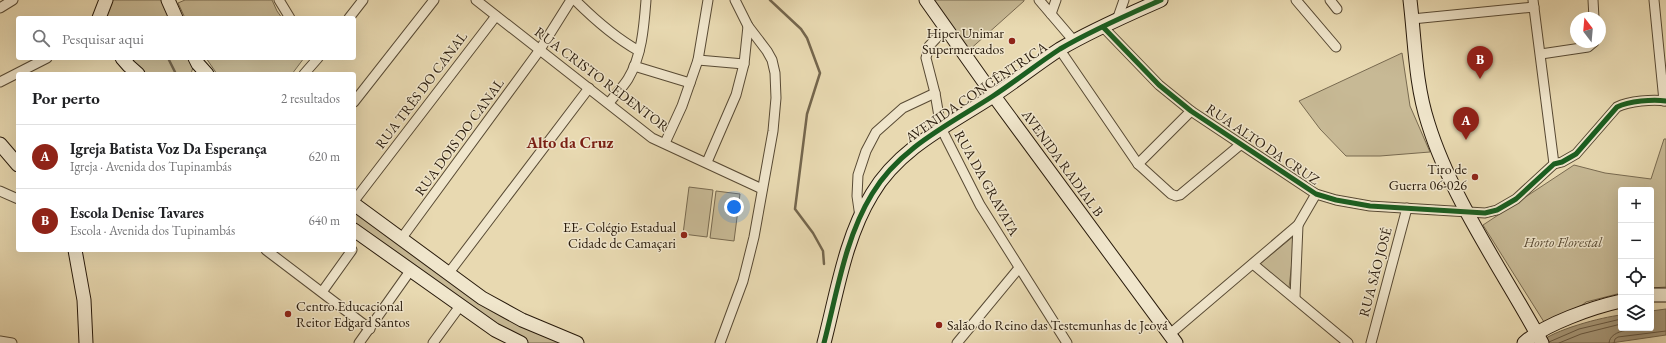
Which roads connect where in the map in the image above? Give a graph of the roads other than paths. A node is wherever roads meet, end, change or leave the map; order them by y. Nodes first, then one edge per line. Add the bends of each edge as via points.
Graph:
1 (13, 0) edge
2 (95, 0) edge
3 (106, 0) edge
4 (168, 0) edge
5 (279, 0) edge
6 (351, 0) edge
7 (434, 0) edge
8 (476, 0) edge
9 (571, 0) edge
10 (575, 0) edge
11 (646, 0) edge
12 (708, 0) edge
13 (735, 0) edge
14 (926, 0) edge
15 (1039, 0) edge
16 (1056, 0) edge
17 (1124, 0) edge
18 (1161, 0) edge
19 (1296, 0) edge
20 (1330, 0) edge
21 (1410, 0) edge
22 (1593, 0) edge
23 (1654, 0) edge
24 (361, 4) edge
25 (1533, 4) edge
26 (0, 8) edge
27 (1337, 8) dead end
28 (1594, 12) edge
29 (1051, 14) junction
30 (99, 16) edge
31 (100, 16) edge
32 (175, 16) edge
33 (289, 16) edge
34 (352, 16) edge
35 (496, 16) junction
36 (1412, 19) junction
37 (1117, 20) junction
38 (748, 26) junction
39 (1103, 27) junction
40 (946, 28) junction
41 (1074, 42) junction
42 (1336, 47) dead end
43 (1581, 48) edge
44 (1060, 50) junction
45 (539, 51) junction
46 (639, 51) junction
47 (1541, 54) junction
48 (44, 60) edge
49 (124, 60) edge
50 (316, 60) edge
51 (698, 60) junction
52 (744, 64) junction
53 (1663, 64) edge
54 (634, 66) junction
55 (20, 72) edge
56 (136, 72) edge
57 (306, 72) edge
58 (16, 74) edge
59 (0, 82) edge
60 (690, 83) junction
61 (589, 88) junction
62 (934, 93) junction
63 (994, 96) junction
64 (356, 99) edge
65 (1665, 101) edge
66 (608, 103) junction
67 (1191, 111) junction
68 (941, 128) junction
69 (0, 144) edge
70 (665, 144) junction
71 (1240, 145) junction
72 (707, 162) junction
73 (16, 163) edge
74 (1138, 164) junction
75 (1554, 164) junction
76 (762, 189) junction
77 (0, 191) edge
78 (1316, 194) junction
79 (16, 198) edge
80 (356, 198) edge
81 (356, 205) edge
82 (1407, 208) junction
83 (1468, 213) junction
84 (860, 218) junction
85 (1298, 225) junction
86 (358, 233) edge
87 (401, 239) junction
88 (75, 252) edge
89 (351, 252) edge
90 (278, 253) edge
91 (1253, 264) junction
92 (1019, 268) junction
93 (410, 271) junction
94 (448, 274) junction
95 (322, 292) junction
96 (1654, 295) edge
97 (1666, 295) edge
98 (1295, 297) junction
99 (1618, 302) edge
100 (460, 306) junction
101 (370, 329) junction
102 (1173, 339) edge
103 (1539, 339) edge
104 (0, 341) edge
105 (512, 341) edge
106 (12, 343) edge
107 (86, 343) edge
108 (360, 343) edge
109 (433, 343) edge
110 (577, 343) edge
111 (720, 343) edge
112 (824, 343) edge
113 (957, 343) edge
114 (1068, 343) edge
115 (1348, 343) edge
116 (1371, 343) edge
117 (1524, 343) edge

1 - 26 street
2 - 30 street
3 - 31 street
4 - 32 street
5 - 33 street
6 - 24 street
7 - 64 street
8 - 35 street, RUA CRISTO REDENTOR
9 - 45 street, RUA DOIS DO CANAL
10 - 46 street via 596,21
11 - 46 street
12 - 51 street
13 - 38 street
14 - 40 street, AVENIDA RADIAL B
15 - 29 street
16 - 29 street
17 - 37 street
18 - 37 street, AVENIDA CONCÊNTRICA
19 - 42 street
20 - 27 street
21 - 36 street
22 - 28 street
23 - 53 street
24 - 34 street
25 - 36 street
25 - 47 street
29 - 41 street
35 - 45 street, RUA CRISTO REDENTOR
35 - 80 street, RUA TRÊS DO CANAL
36 - 83 street via 1420,91 1428,122 1440,157
37 - 39 street, AVENIDA CONCÊNTRICA
38 - 52 street
38 - 76 street via 767,51 775,73 773,131
39 - 41 street, AVENIDA CONCÊNTRICA
39 - 67 street, RUA ALTO DA CRUZ via 1159,85
40 - 62 street, RUA DA GRAVATA via 929,46 927,52
40 - 63 street, AVENIDA RADIAL B
41 - 44 street, AVENIDA CONCÊNTRICA
43 - 47 street
44 - 63 street, AVENIDA CONCÊNTRICA
44 - 74 street
45 - 61 street, RUA CRISTO REDENTOR
45 - 87 street, RUA DOIS DO CANAL
46 - 54 street
47 - 75 street
48 - 55 street
49 - 56 street
50 - 57 street
51 - 52 street
51 - 60 street
52 - 72 street via 736,95
53 - 65 street
54 - 60 street
54 - 66 street via 628,79
58 - 59 street
60 - 70 street
61 - 66 street, RUA CRISTO REDENTOR
61 - 94 street
62 - 68 street, RUA DA GRAVATA
62 - 84 street via 903,108 876,132 858,175
63 - 68 street, AVENIDA CONCÊNTRICA
63 - 102 street, AVENIDA RADIAL B
65 - 75 street, RUA ALTO DA CRUZ via 1623,104 1617,107 1576,154
66 - 70 street, RUA CRISTO REDENTOR via 652,138
67 - 71 street, RUA ALTO DA CRUZ
67 - 74 street
68 - 84 street, AVENIDA CONCÊNTRICA via 890,169 872,194
68 - 92 street, RUA DA GRAVATA via 980,205
69 - 73 street
70 - 72 street, RUA CRISTO REDENTOR
71 - 74 street via 1176,196
71 - 78 street, RUA ALTO DA CRUZ
72 - 76 street, RUA CRISTO REDENTOR
75 - 83 street, RUA ALTO DA CRUZ via 1516,199 1497,210 1485,214
76 - 111 street via 743,281
77 - 79 street
78 - 82 street, RUA ALTO DA CRUZ via 1370,206
78 - 85 street
81 - 87 street
82 - 83 street, RUA ALTO DA CRUZ
82 - 116 street, RUA SÃO JOSÉ
83 - 103 street
84 - 112 street, AVENIDA CONCÊNTRICA via 848,252
85 - 91 street
85 - 98 street
86 - 93 street
87 - 94 street
88 - 107 street via 84,300
89 - 95 street
90 - 95 street
91 - 98 street
91 - 102 street
92 - 113 street
92 - 114 street, RUA DA GRAVATA
93 - 100 street
93 - 101 street
94 - 110 street via 488,302 522,320
95 - 101 street
96 - 97 street
98 - 115 street
99 - 103 street via 1573,317
100 - 105 street
100 - 109 street
101 - 108 street
103 - 117 street
104 - 106 street

